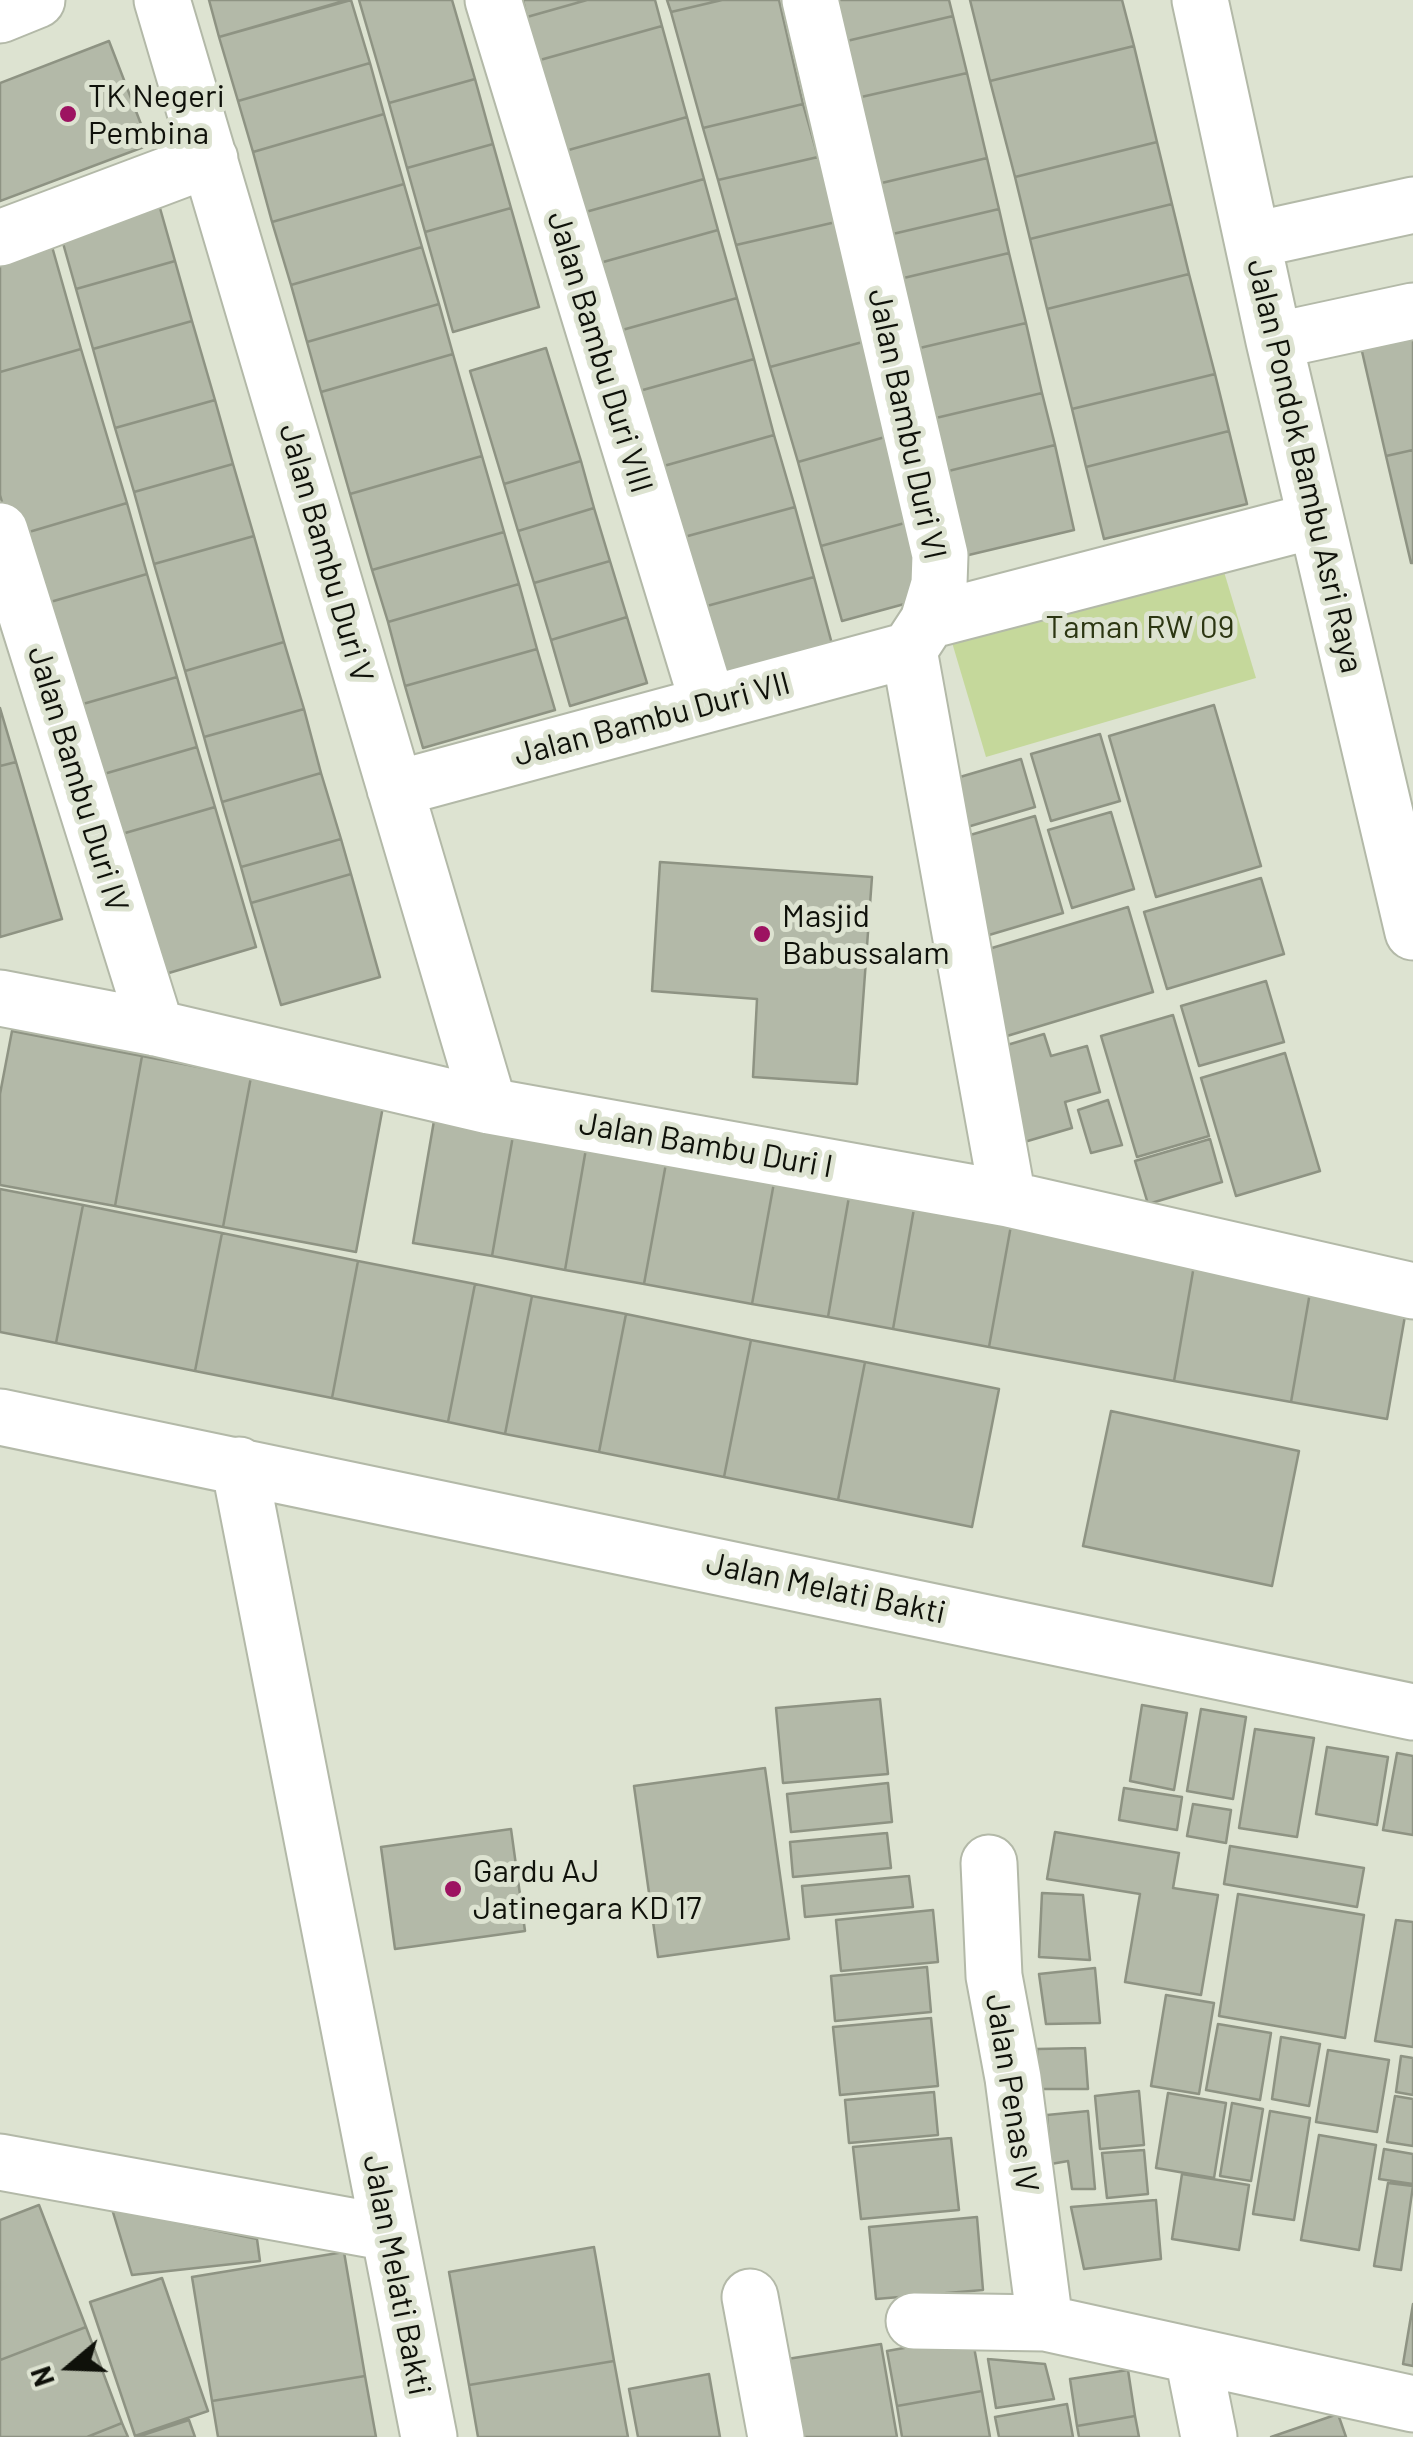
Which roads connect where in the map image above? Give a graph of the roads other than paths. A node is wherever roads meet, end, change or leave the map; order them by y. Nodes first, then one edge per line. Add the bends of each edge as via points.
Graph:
1 (37, 0) edge
2 (162, 0) edge
3 (493, 0) edge
4 (810, 0) edge
5 (1200, 0) edge
6 (0, 16) edge
7 (210, 158) junction
8 (1413, 205) edge
9 (0, 238) edge
10 (1254, 240) junction
11 (1413, 311) edge
12 (1274, 340) junction
13 (1316, 520) junction
14 (0, 531) edge
15 (919, 635) junction
16 (708, 704) junction
17 (395, 789) junction
18 (1413, 932) edge
19 (0, 998) edge
20 (156, 1028) junction
21 (488, 1106) junction
22 (1008, 1199) junction
23 (1413, 1291) edge
24 (0, 1417) edge
25 (239, 1465) junction
26 (1413, 1712) edge
27 (988, 1863) dead end
28 (0, 2162) edge
29 (389, 2233) junction
30 (750, 2297) dead end
31 (914, 2321) dead end
32 (1044, 2322) junction
33 (1193, 2357) junction
34 (1413, 2404) edge
35 (429, 2437) edge
36 (776, 2437) edge
37 (1209, 2437) edge

1 - 6 street
2 - 7 street, Jalan Bambu Duri V
3 - 16 street, Jalan Bambu Duri VIII
4 - 15 street, Jalan Bambu Duri VI via 940,556 939,584
5 - 10 street, Jalan Pondok Bambu Asri Raya
7 - 9 street
7 - 17 street, Jalan Bambu Duri V
8 - 10 street
10 - 12 street, Jalan Pondok Bambu Asri Raya
11 - 12 street
12 - 13 street, Jalan Pondok Bambu Asri Raya
13 - 15 street, Jalan Bambu Duri VII
13 - 18 street, Jalan Pondok Bambu Asri Raya
14 - 20 street, Jalan Bambu Duri IV
15 - 16 street, Jalan Bambu Duri VII
15 - 22 street, Jalan Bambu Duri VI
16 - 17 street, Jalan Bambu Duri VII
17 - 21 street, Jalan Bambu Duri V
19 - 20 street, Jalan Bambu Duri I
20 - 21 street, Jalan Bambu Duri I
21 - 22 street, Jalan Bambu Duri I
22 - 23 street, Jalan Bambu Duri I
24 - 25 street, Jalan Melati Bakti
25 - 26 street, Jalan Melati Bakti
25 - 29 street, Jalan Melati Bakti
27 - 32 street, Jalan Penas IV via 994,1976
28 - 29 street
29 - 35 street, Jalan Melati Bakti
30 - 36 street
31 - 32 street
32 - 33 street
33 - 34 street
33 - 37 street

